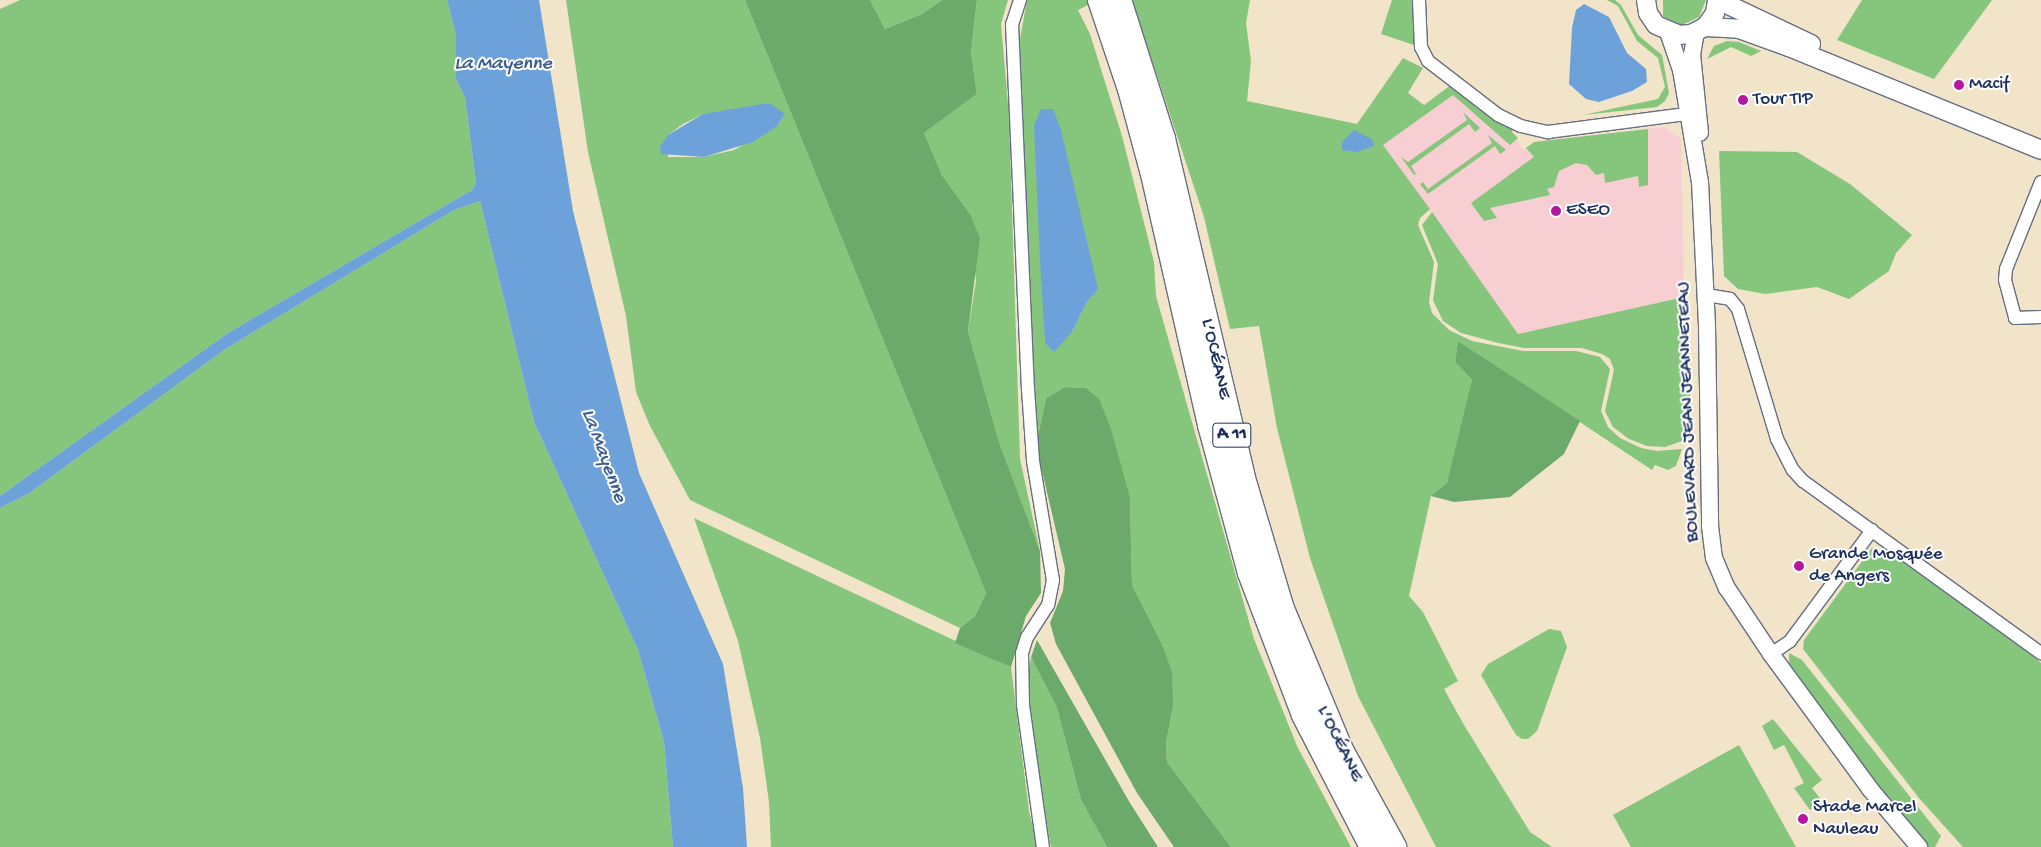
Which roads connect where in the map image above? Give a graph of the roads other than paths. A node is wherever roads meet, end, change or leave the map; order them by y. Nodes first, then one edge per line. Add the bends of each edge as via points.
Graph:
1 (1020, 0) edge
2 (1419, 0) edge
3 (1646, 0) edge
4 (1718, 0) edge
5 (1112, 6) edge
6 (1701, 29) junction
7 (1668, 32) junction
8 (1686, 114) junction
9 (2041, 137) edge
10 (2041, 150) edge
11 (1697, 154) junction
12 (2041, 182) edge
13 (1706, 295) junction
14 (2041, 318) edge
15 (1872, 530) junction
16 (2041, 653) edge
17 (1771, 654) junction
18 (1043, 847) edge
19 (1372, 847) edge
20 (1394, 847) edge
21 (1919, 847) edge

1 - 18 street via 1012,24 1028,389 1033,461 1053,580 1048,605 1027,637 1022,652 1023,705
2 - 8 street via 1421,47 1428,61 1498,115 1521,126 1548,132
3 - 7 main road via 1654,22
4 - 6 main road via 1715,13
4 - 9 main road via 1815,45
5 - 19 highway, L’OCÉANE / A 11 via 1210,425 1250,573 1304,715
5 - 20 highway, L’OCÉANE / A 11 via 1164,139 1238,460 1282,609 1341,750
6 - 7 main road via 1685,35
6 - 10 main road via 1739,29
6 - 11 street, BOULEVARD JEAN JEANNETEAU via 1692,54 1701,143
7 - 8 street, BOULEVARD JEAN JEANNETEAU via 1682,70
8 - 11 street, BOULEVARD JEAN JEANNETEAU
11 - 13 street, BOULEVARD JEAN JEANNETEAU
12 - 14 street via 2006,269 2007,289 2015,318
13 - 15 street via 1730,299 1738,308 1777,439 1793,470 1803,481
13 - 17 street, BOULEVARD JEAN JEANNETEAU via 1710,526 1714,558 1727,588
15 - 16 street
15 - 17 street via 1790,641
17 - 21 street, BOULEVARD JEAN JEANNETEAU via 1870,789

